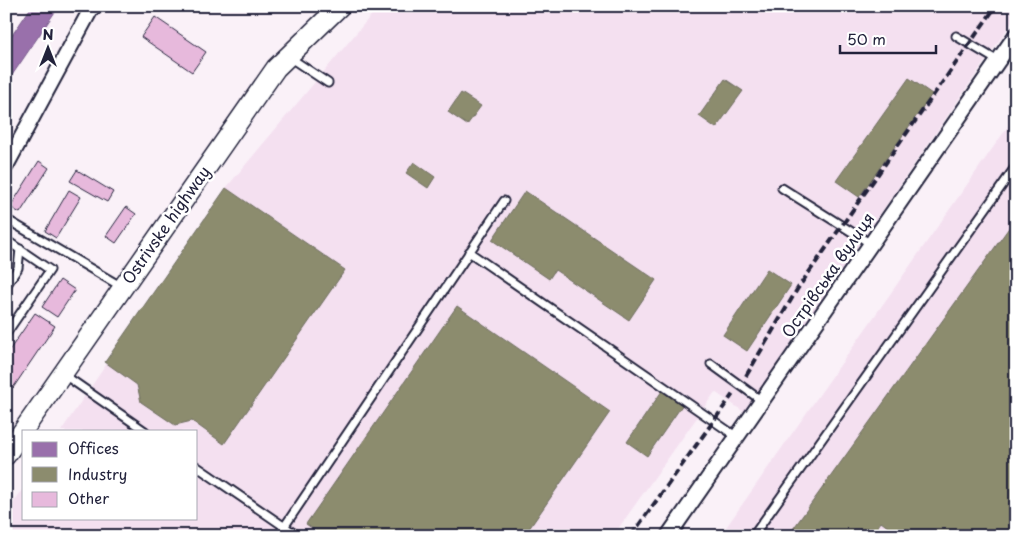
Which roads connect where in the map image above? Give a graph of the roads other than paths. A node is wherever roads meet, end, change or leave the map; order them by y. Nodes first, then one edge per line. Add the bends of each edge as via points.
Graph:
1 (95, 6) edge
2 (340, 6) edge
3 (1016, 35) edge
4 (956, 36) dead end
5 (287, 55) junction
6 (998, 61) junction
7 (328, 83) dead end
8 (6, 166) edge
9 (1016, 166) edge
10 (782, 188) dead end
11 (504, 201) dead end
12 (6, 219) edge
13 (6, 240) edge
14 (870, 244) junction
15 (20, 249) junction
16 (469, 252) junction
17 (6, 286) edge
18 (122, 287) junction
19 (6, 334) edge
20 (710, 364) dead end
21 (63, 373) junction
22 (762, 401) junction
23 (23, 430) edge
24 (144, 430) edge
25 (22, 432) edge
26 (737, 437) junction
27 (6, 455) edge
28 (198, 467) edge
29 (284, 526) junction
30 (278, 536) edge
31 (298, 536) edge
32 (668, 536) edge
33 (753, 536) edge

1 - 8 street
2 - 5 street, Ostrivske highway
3 - 6 street, Острівська вулиця
4 - 6 lane
5 - 7 lane
5 - 18 street, Ostrivske highway
6 - 14 street, Острівська вулиця
9 - 33 lane
10 - 14 lane
11 - 16 lane
12 - 18 lane
13 - 15 lane
14 - 22 street, Острівська вулиця
15 - 17 lane via 18,268
15 - 19 lane via 50,270
16 - 26 lane
16 - 29 lane
18 - 21 street, Ostrivske highway
20 - 22 lane
21 - 23 street, Ostrivske highway
21 - 24 lane
22 - 26 street, Острівська вулиця
25 - 27 street, Ostrivske highway
26 - 32 street, Острівська вулиця
28 - 29 lane
29 - 30 lane
29 - 31 lane

